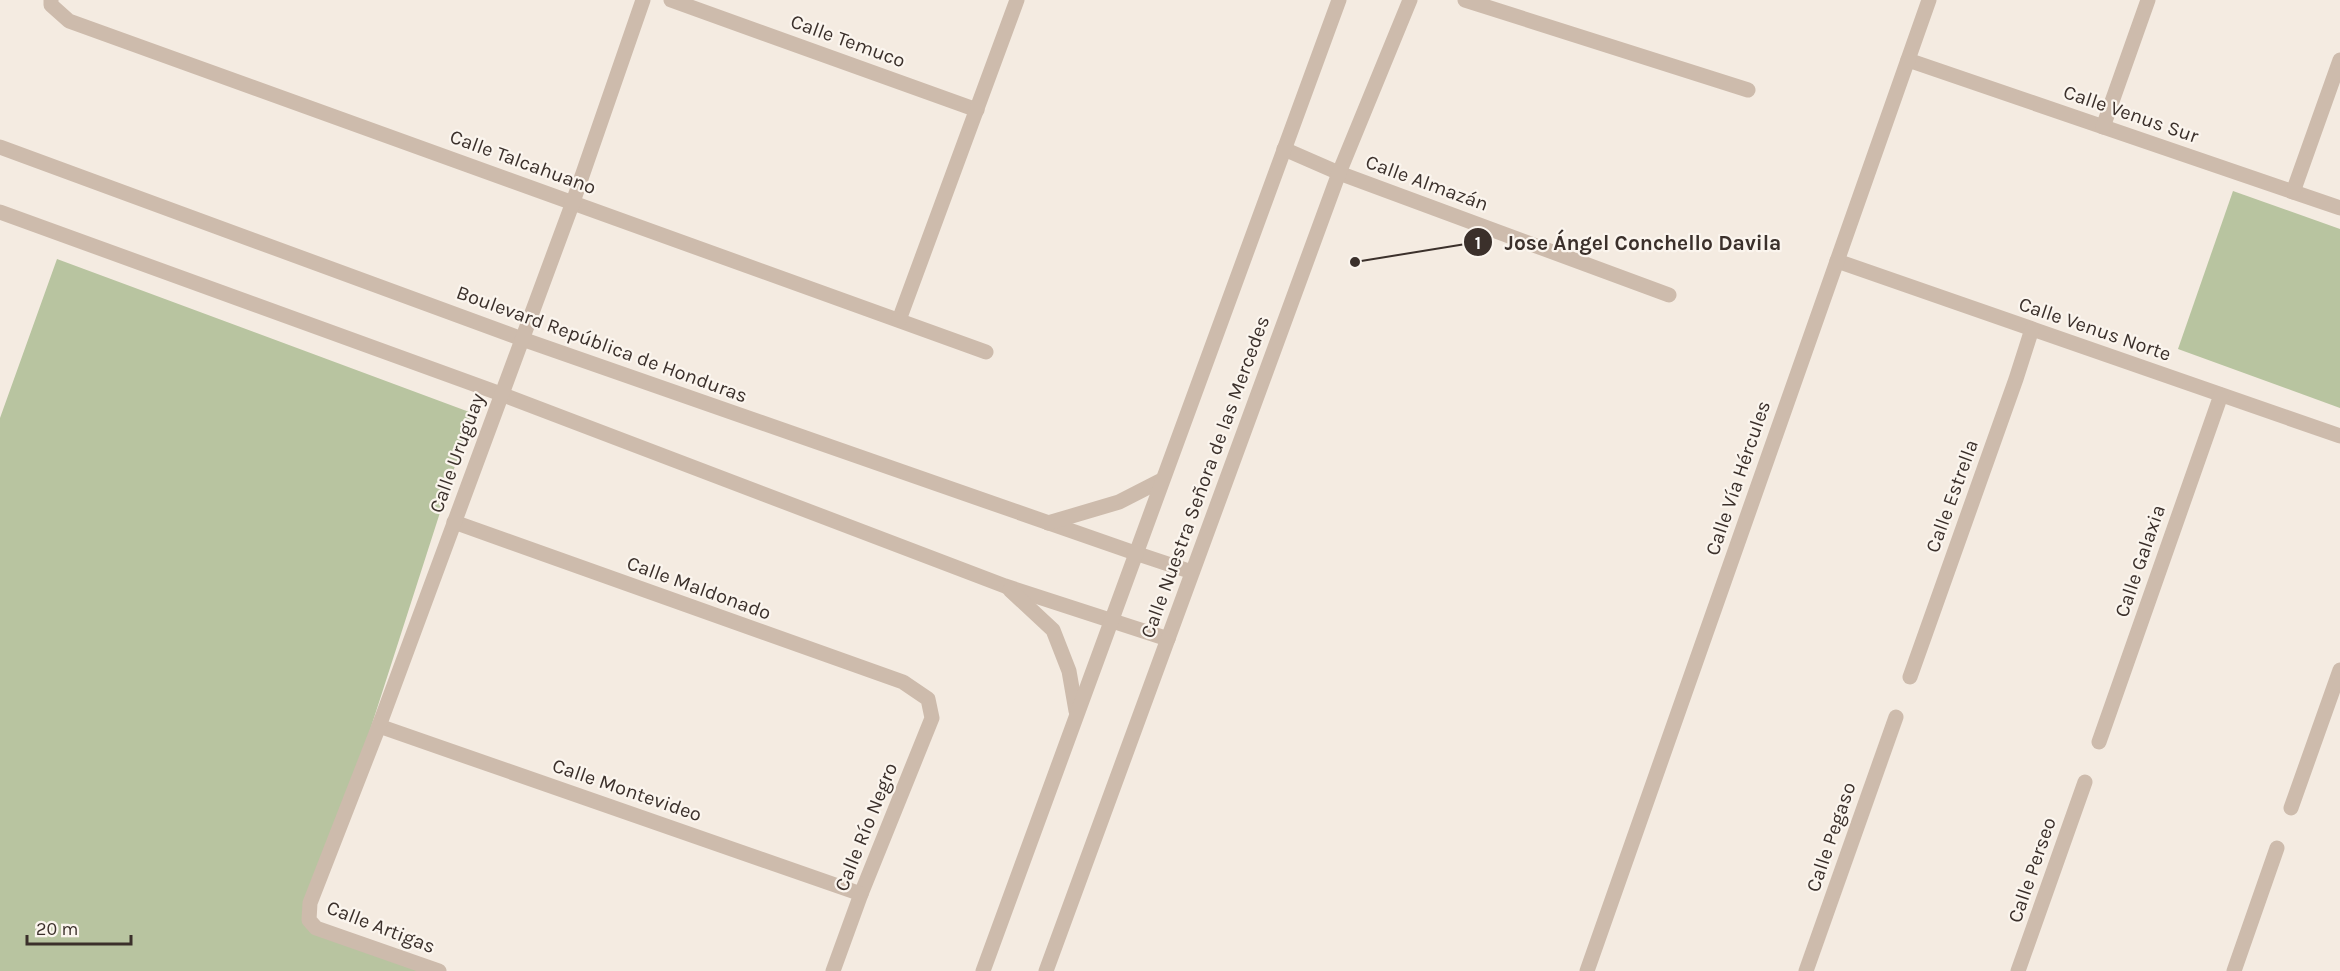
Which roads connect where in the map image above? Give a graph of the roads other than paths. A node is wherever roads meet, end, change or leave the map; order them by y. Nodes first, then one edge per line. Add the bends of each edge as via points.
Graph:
1 (643, 0) edge
2 (671, 0) edge
3 (1017, 0) edge
4 (1339, 0) edge
5 (1410, 0) edge
6 (1465, 0) edge
7 (1929, 0) edge
8 (2148, 0) edge
9 (51, 2) edge
10 (1908, 60) junction
11 (2340, 60) edge
12 (1748, 90) dead end
13 (977, 110) junction
14 (2103, 127) junction
15 (0, 147) edge
16 (1284, 149) junction
17 (1339, 173) junction
18 (2294, 192) junction
19 (573, 202) junction
20 (2340, 208) edge
21 (0, 212) edge
22 (1837, 261) junction
23 (1670, 295) dead end
24 (899, 320) junction
25 (2032, 329) junction
26 (522, 339) junction
27 (986, 352) dead end
28 (501, 394) junction
29 (2222, 395) junction
30 (2340, 436) edge
31 (1162, 480) junction
32 (454, 522) junction
33 (1048, 523) junction
34 (1135, 553) junction
35 (1192, 572) junction
36 (1005, 586) junction
37 (1110, 621) junction
38 (1168, 639) junction
39 (2340, 670) edge
40 (1910, 677) dead end
41 (928, 699) joint
42 (1077, 713) junction
43 (1896, 717) dead end
44 (379, 726) junction
45 (2099, 742) dead end
46 (2085, 782) dead end
47 (2291, 808) dead end
48 (2277, 848) dead end
49 (861, 894) junction
50 (309, 920) joint
51 (439, 971) edge
52 (833, 971) edge
53 (983, 971) edge
54 (1046, 971) edge
55 (1587, 971) edge
56 (1806, 971) edge
57 (2018, 971) edge
58 (2234, 971) edge

1 - 19 street, Calle Uruguay
2 - 13 street, Calle Temuco
3 - 13 street
4 - 16 street, Calle Nuestra Señora de las Mercedes
5 - 17 street, Calle Nuestra Señora de las Mercedes
6 - 12 street
7 - 10 street, Calle Vía Hércules
8 - 14 street
9 - 19 street, Calle Talcahuano via 69,21
10 - 14 street, Calle Venus Sur
10 - 22 street, Calle Vía Hércules
11 - 18 street
13 - 24 street
14 - 18 street, Calle Venus Sur
15 - 26 street, Boulevard República de Honduras
16 - 17 street, Calle Almazán
16 - 31 street, Calle Nuestra Señora de las Mercedes
17 - 23 street, Calle Almazán
17 - 35 street, Calle Nuestra Señora de las Mercedes
18 - 20 street, Calle Venus Sur
19 - 24 street, Calle Talcahuano
19 - 26 street, Calle Uruguay
21 - 28 street
22 - 25 street, Calle Venus Norte
22 - 55 street, Calle Vía Hércules
24 - 27 street, Calle Talcahuano
25 - 29 street, Calle Venus Norte
25 - 40 street, Calle Estrella
26 - 28 street, Calle Uruguay
26 - 33 street, Boulevard República de Honduras
28 - 32 street, Calle Uruguay
28 - 36 street
29 - 30 street, Calle Venus Norte
29 - 45 street, Calle Galaxia
31 - 33 street via 1119,502
31 - 34 street, Calle Nuestra Señora de las Mercedes
32 - 41 street, Calle Maldonado via 903,682
32 - 44 street, Calle Uruguay
33 - 34 street, Boulevard República de Honduras
34 - 35 street, Boulevard República de Honduras
34 - 37 street, Calle Nuestra Señora de las Mercedes
35 - 38 street, Calle Nuestra Señora de las Mercedes
36 - 37 street
36 - 42 street via 1053,630 1069,671
37 - 38 street
37 - 42 street, Calle Nuestra Señora de las Mercedes
38 - 54 street, Calle Nuestra Señora de las Mercedes
39 - 47 street
41 - 49 street, Calle Río Negro via 932,718
42 - 53 street, Calle Nuestra Señora de las Mercedes
43 - 56 street, Calle Pegaso
44 - 49 street, Calle Montevideo
44 - 50 street, Calle Uruguay via 310,903
46 - 57 street, Calle Perseo
48 - 58 street
49 - 52 street, Calle Río Negro
50 - 51 street, Calle Artigas via 316,928

